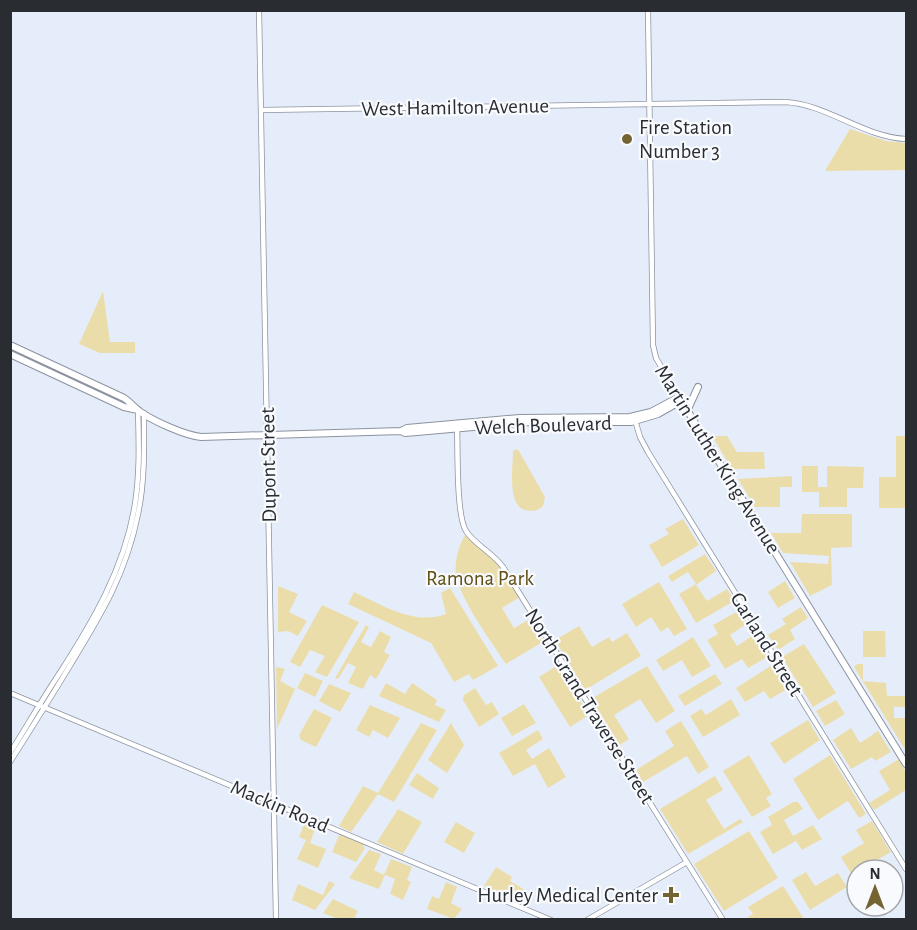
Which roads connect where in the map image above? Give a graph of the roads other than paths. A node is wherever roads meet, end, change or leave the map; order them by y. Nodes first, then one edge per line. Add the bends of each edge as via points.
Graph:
1 (259, 10) edge
2 (648, 10) edge
3 (650, 104) junction
4 (261, 110) junction
5 (906, 139) edge
6 (10, 345) edge
7 (10, 354) edge
8 (698, 387) dead end
9 (680, 399) junction
10 (687, 411) junction
11 (141, 412) junction
12 (635, 419) junction
13 (456, 427) junction
14 (267, 435) junction
15 (10, 693) edge
16 (42, 706) junction
17 (10, 753) edge
18 (10, 762) edge
19 (906, 764) edge
20 (274, 803) junction
21 (687, 862) junction
22 (906, 869) edge
23 (276, 920) edge
24 (550, 920) edge
25 (587, 920) edge
26 (723, 920) edge

1 - 4 street, Dupont Street
2 - 3 street, Martin Luther King Avenue
3 - 4 street, West Hamilton Avenue
3 - 5 street, West Hamilton Avenue via 790,103 878,135
3 - 9 street, Martin Luther King Avenue via 653,348
4 - 14 street, Dupont Street
6 - 11 main road, Welch Boulevard via 124,398
7 - 11 main road, Welch Boulevard
8 - 10 main road
9 - 10 main road, Martin Luther King Avenue
9 - 12 main road, Welch Boulevard
10 - 19 main road, Martin Luther King Avenue
11 - 14 main road, Welch Boulevard via 196,437
11 - 16 street via 137,491 123,555 98,612
12 - 13 main road, Welch Boulevard via 545,417
12 - 22 street, Garland Street via 644,445
13 - 14 main road, Welch Boulevard
13 - 21 street, North Grand Traverse Street via 465,529 503,567
14 - 20 street, Dupont Street
15 - 16 street, Mackin Road
16 - 17 street
16 - 18 street
16 - 20 street, Mackin Road
20 - 23 street, Dupont Street
20 - 24 street, Mackin Road
21 - 25 street
21 - 26 street, North Grand Traverse Street

